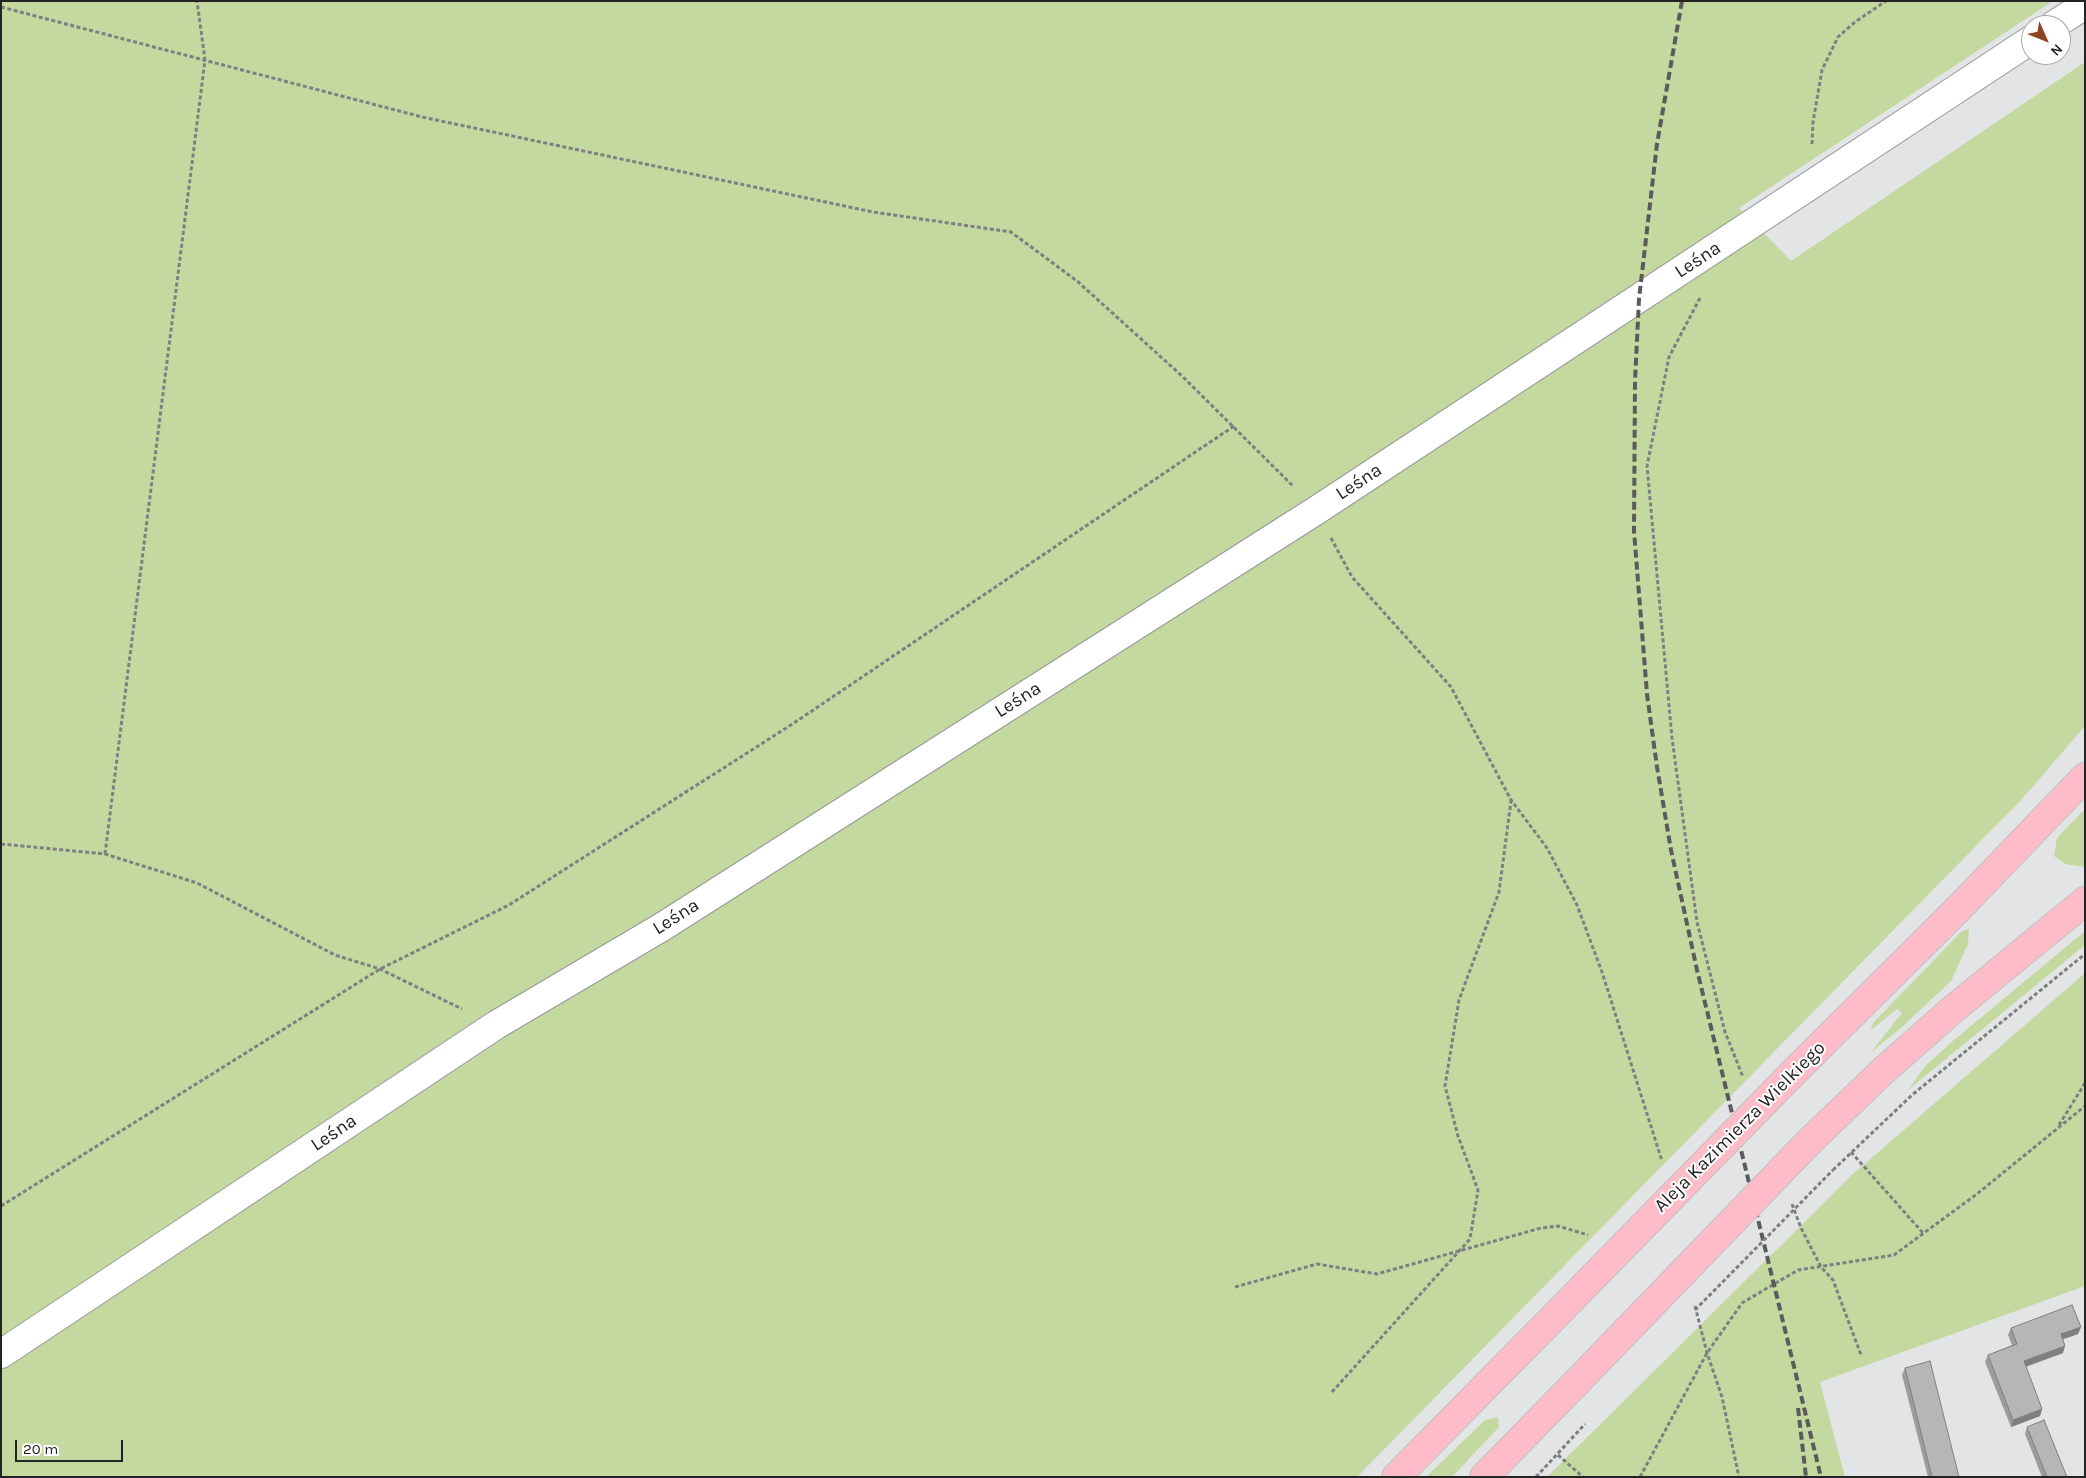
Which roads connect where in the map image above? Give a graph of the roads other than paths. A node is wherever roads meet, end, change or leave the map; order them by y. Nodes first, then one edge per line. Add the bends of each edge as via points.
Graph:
1 (2085, 5) edge
2 (2070, 15) edge
3 (2021, 47) edge
4 (2085, 777) edge
5 (2085, 900) edge
6 (1, 1354) edge
7 (1396, 1477) edge
8 (1484, 1477) edge

1 - 2 street
3 - 6 street, Leśna via 1316,510 662,927 496,1025
4 - 7 main road, Aleja Kazimierza Wielkiego, bridge
5 - 8 main road, bridge via 1884,1070

